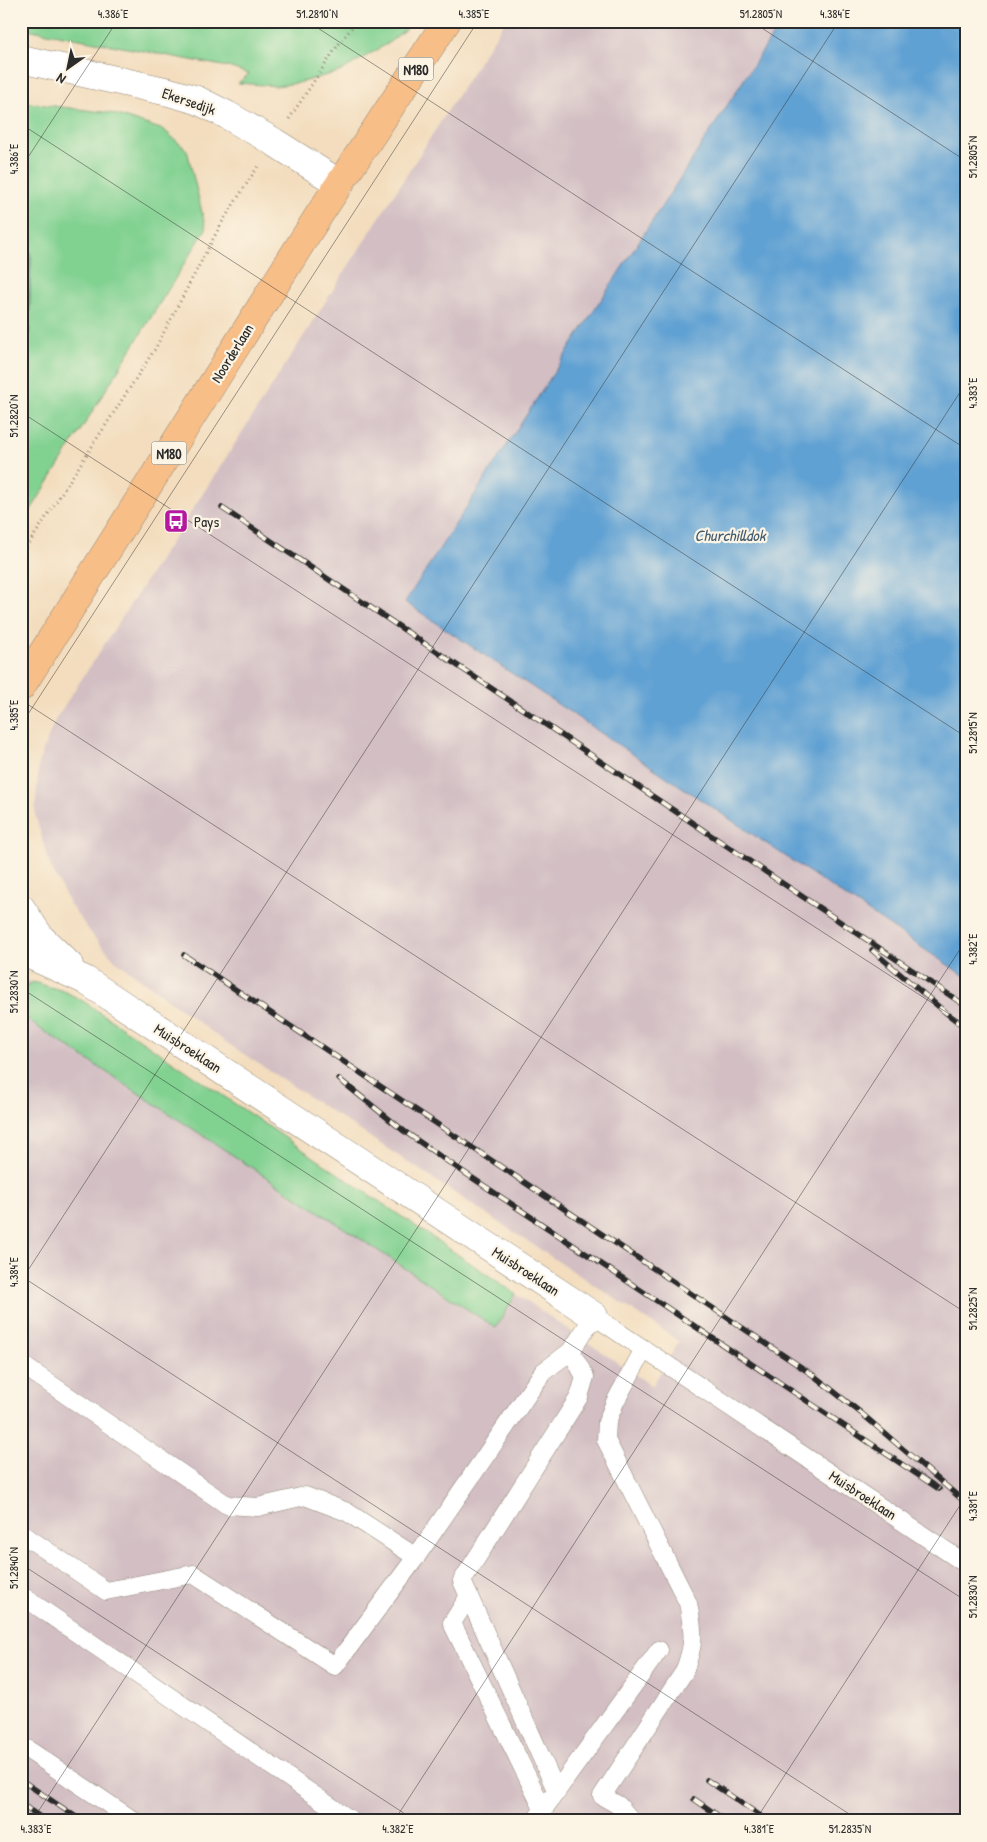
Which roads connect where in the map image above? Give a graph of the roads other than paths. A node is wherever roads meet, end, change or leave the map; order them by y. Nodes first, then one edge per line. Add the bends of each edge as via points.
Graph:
1 (447, 21) edge
2 (21, 58) edge
3 (340, 184) junction
4 (21, 687) edge
5 (21, 908) edge
6 (21, 953) edge
7 (85, 980) junction
8 (594, 1316) junction
9 (644, 1349) junction
10 (572, 1351) junction
11 (21, 1364) edge
12 (21, 1533) edge
13 (416, 1557) junction
14 (966, 1564) edge
15 (21, 1595) edge
16 (469, 1596) junction
17 (659, 1650) dead end
18 (21, 1745) edge
19 (557, 1792) junction
20 (540, 1816) edge
21 (134, 1821) edge
22 (352, 1821) edge
23 (632, 1821) edge

1 - 3 main road, Noorderlaan / N180
2 - 3 street, Ekersedijk via 197,100 274,142
3 - 4 main road, Noorderlaan / N180
5 - 7 street, Muisbroeklaan via 40,937
6 - 7 street, Muisbroeklaan
7 - 8 street, Muisbroeklaan
8 - 9 lane, Muisbroeklaan
8 - 10 lane
9 - 14 lane, Muisbroeklaan
9 - 23 lane via 612,1409 606,1440 688,1603 693,1629 692,1651 684,1672 602,1796 618,1805
10 - 13 lane via 543,1372
10 - 16 lane via 586,1377 580,1397 462,1581
11 - 13 lane via 228,1505 258,1508 305,1496 347,1512
12 - 13 lane via 106,1591 193,1574 335,1666
15 - 22 lane
16 - 19 lane
16 - 20 lane via 452,1623
17 - 19 lane
18 - 21 lane
19 - 20 lane

